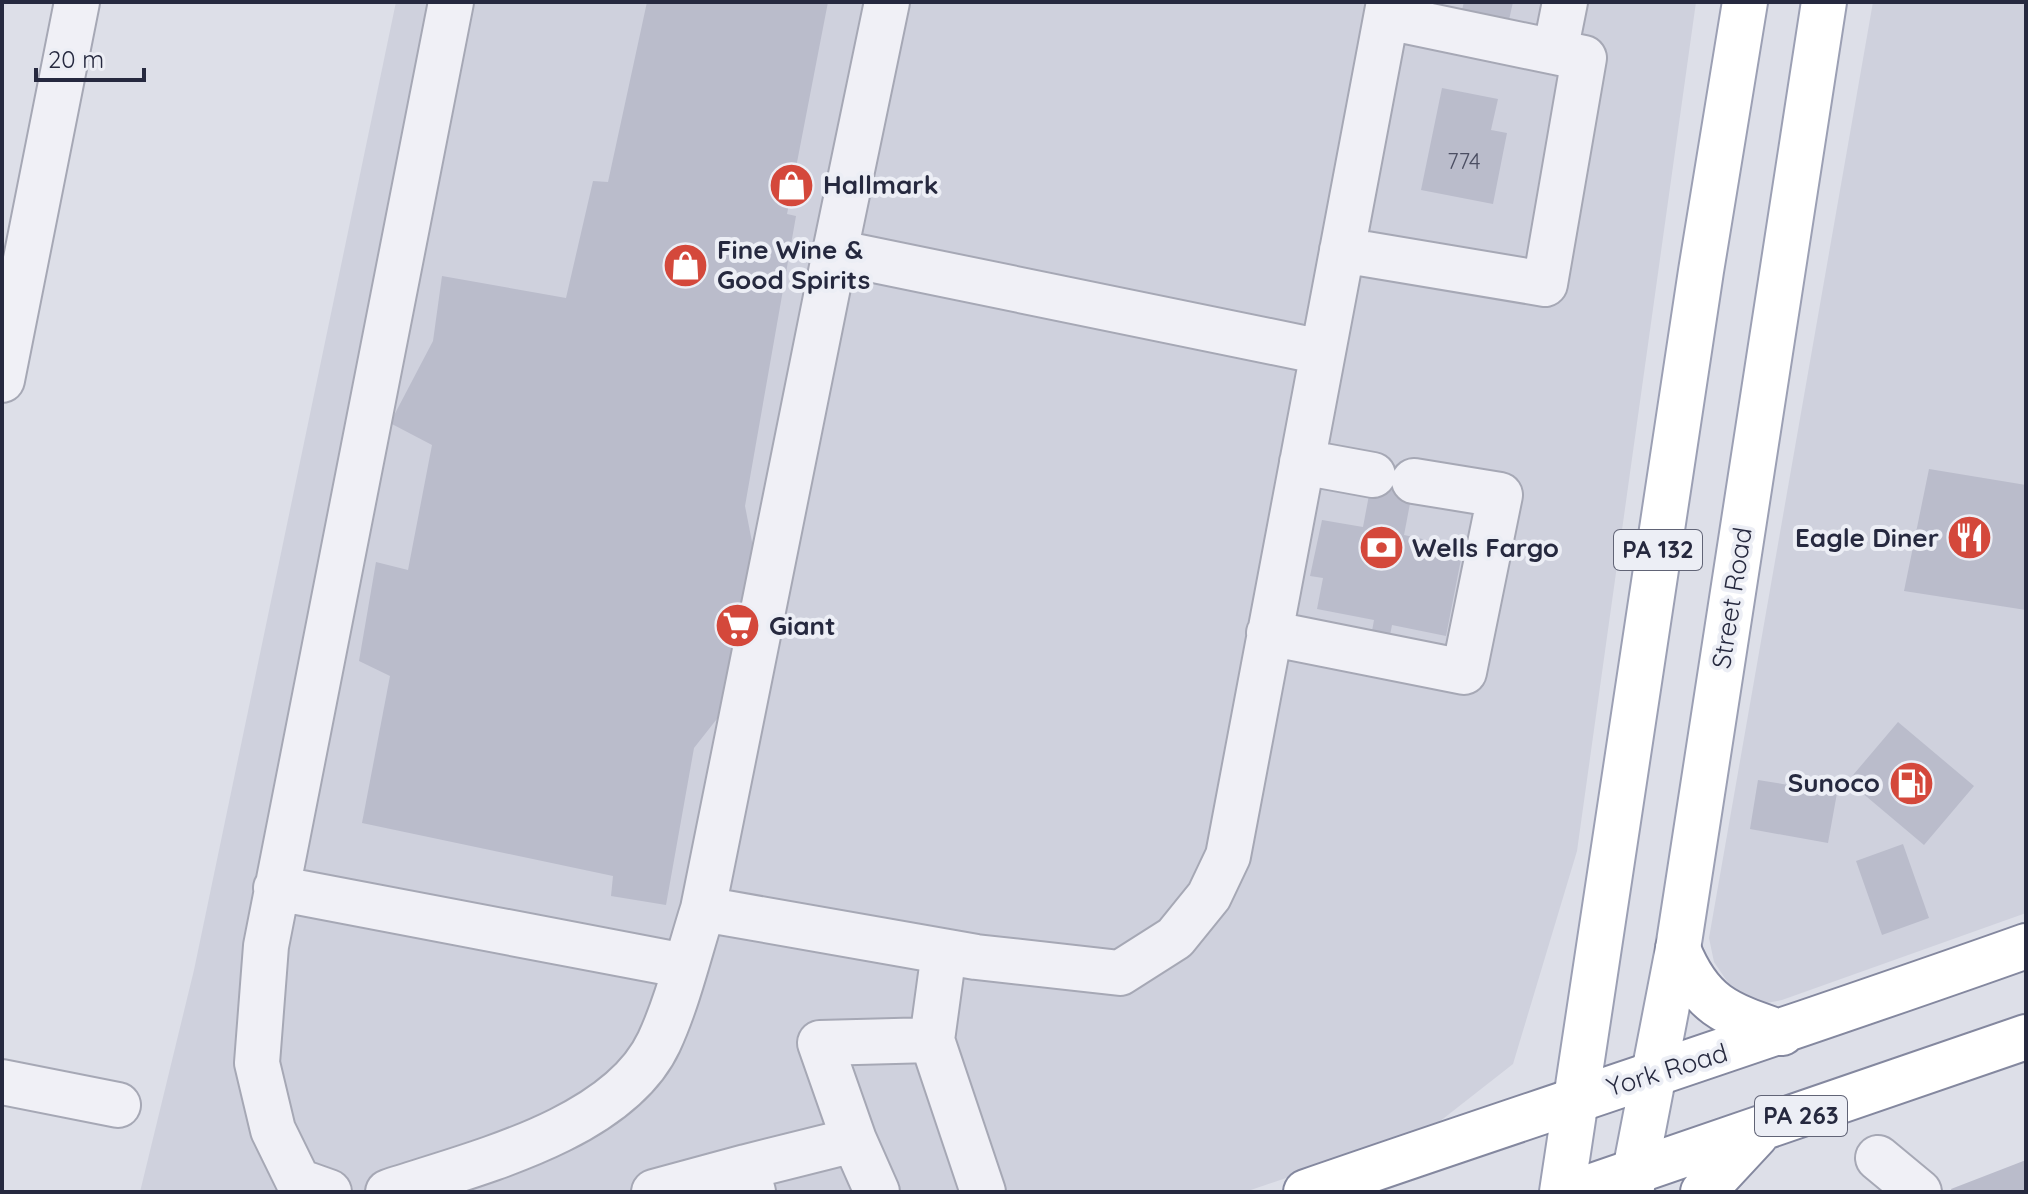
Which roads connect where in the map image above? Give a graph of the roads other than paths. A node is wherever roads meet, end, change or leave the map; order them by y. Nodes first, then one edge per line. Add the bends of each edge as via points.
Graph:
1 (77, 2) edge
2 (451, 2) edge
3 (887, 2) edge
4 (1565, 2) edge
5 (1745, 2) edge
6 (1824, 2) edge
7 (1388, 10) edge
8 (1555, 52) junction
9 (1342, 250) junction
10 (835, 252) junction
11 (1322, 352) junction
12 (2, 380) edge
13 (1302, 462) junction
14 (1269, 633) junction
15 (276, 888) junction
16 (703, 909) junction
17 (2026, 946) edge
18 (1678, 949) junction
19 (944, 952) junction
20 (685, 966) junction
21 (1782, 1033) junction
22 (2026, 1037) edge
23 (932, 1040) junction
24 (1653, 1076) junction
25 (2, 1082) edge
26 (1575, 1099) junction
27 (118, 1105) dead end
28 (1760, 1130) junction
29 (854, 1140) junction
30 (1878, 1158) dead end
31 (750, 1180) edge
32 (1632, 1182) edge
33 (301, 1188) edge
34 (388, 1192) edge
35 (654, 1192) edge
36 (877, 1192) edge
37 (983, 1192) edge
38 (1306, 1192) edge
39 (1562, 1192) edge
40 (1575, 1192) edge
41 (1703, 1192) edge
42 (1919, 1192) edge

1 - 12 street
2 - 15 street
3 - 10 street
4 - 8 street
5 - 26 main road, PA 132
6 - 18 main road, Street Road / PA 132
7 - 8 street
7 - 9 street
8 - 9 street via 1584,58 1545,284
9 - 11 street
10 - 11 street
10 - 16 street
11 - 13 street
13 - 14 street
13 - 14 street via 1500,495 1464,672
14 - 19 street via 1228,856 1209,896 1175,938 1120,973
15 - 20 street
15 - 33 street via 257,1063 273,1130
16 - 19 street
16 - 20 street
17 - 21 main road, York Road
18 - 21 main road via 1703,995 1735,1016
18 - 24 main road, Street Road / PA 132
19 - 23 street
20 - 34 street via 658,1044 628,1083 600,1105 565,1128 504,1155
21 - 24 main road, York Road
22 - 28 main road, PA 263
23 - 29 street via 820,1043
23 - 37 street
24 - 26 main road, York Road
24 - 32 main road, Street Road / PA 132
25 - 27 street
26 - 38 main road, York Road
26 - 39 main road, PA 132
28 - 32 main road, PA 263
28 - 41 main road
29 - 31 street
29 - 36 street
30 - 42 street
31 - 35 street
32 - 40 main road, PA 263

